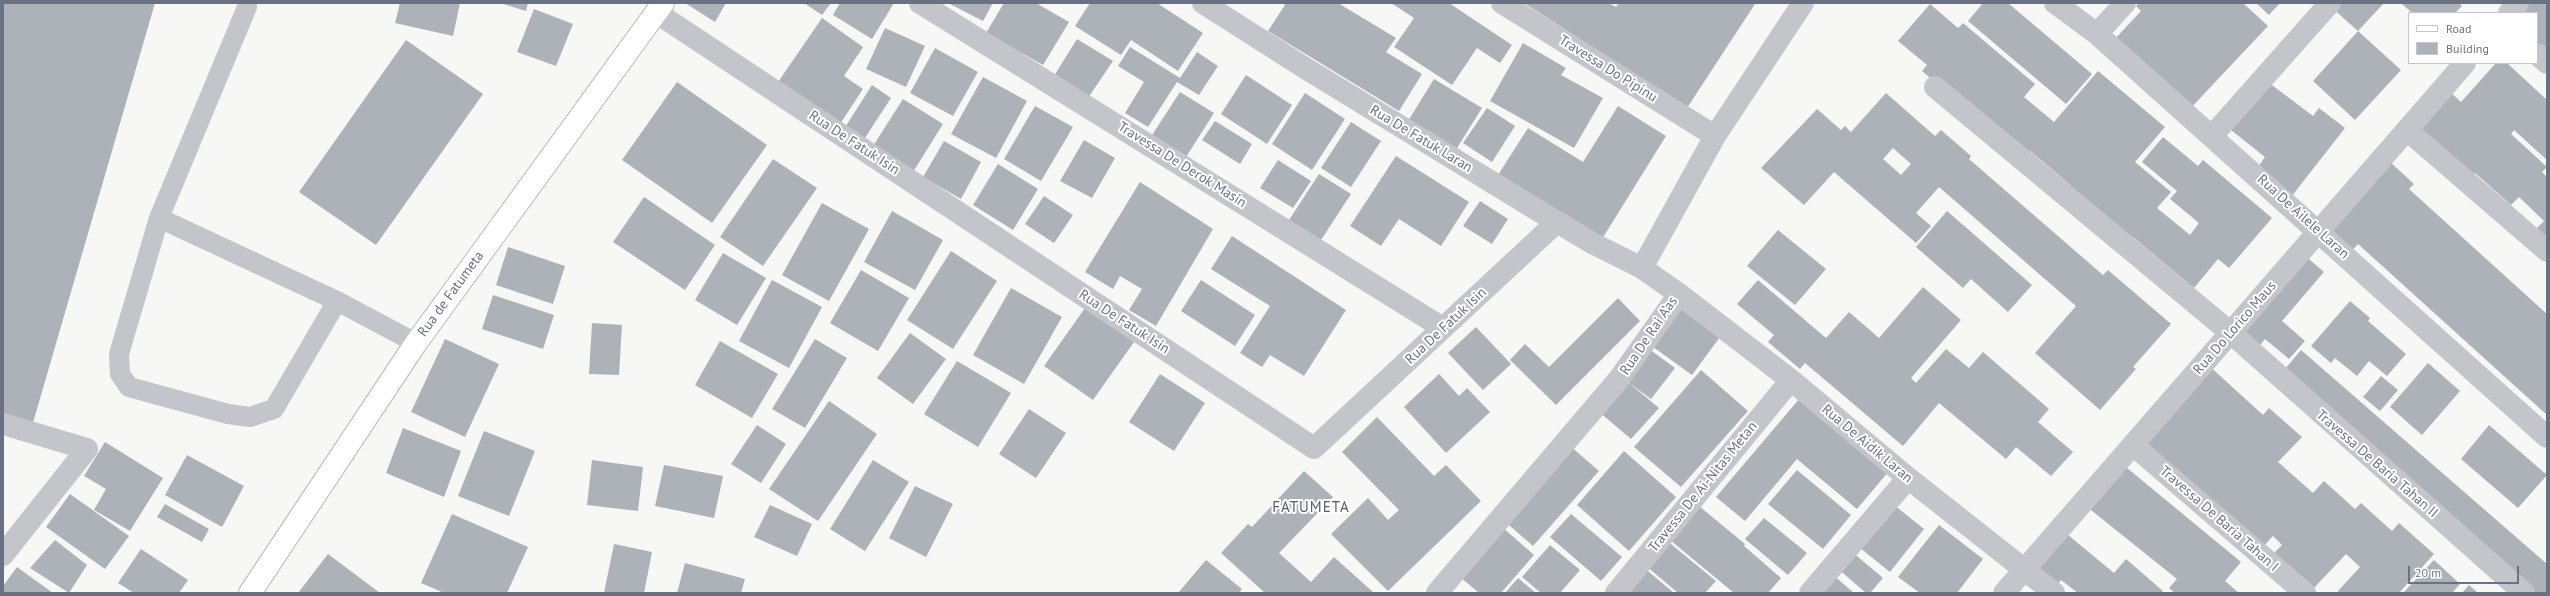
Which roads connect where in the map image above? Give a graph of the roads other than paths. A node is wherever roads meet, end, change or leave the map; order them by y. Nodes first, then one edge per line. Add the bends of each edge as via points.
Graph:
1 (920, 3) edge
2 (1203, 3) edge
3 (1502, 3) edge
4 (2055, 3) edge
5 (2125, 3) edge
6 (2330, 3) edge
7 (2518, 3) edge
8 (1797, 5) edge
9 (247, 7) dead end
10 (660, 8) edge
11 (2510, 12) edge
12 (2097, 34) junction
13 (2538, 55) edge
14 (2547, 63) edge
15 (2465, 64) edge
16 (1935, 87) dead end
17 (2407, 130) junction
18 (1715, 136) junction
19 (2212, 136) junction
20 (159, 218) junction
21 (1557, 222) junction
22 (2319, 231) junction
23 (2547, 251) edge
24 (1642, 268) junction
25 (1679, 294) junction
26 (337, 301) junction
27 (1443, 328) junction
28 (2231, 333) junction
29 (416, 343) junction
30 (1791, 380) junction
31 (3, 424) edge
32 (2547, 437) edge
33 (2133, 445) junction
34 (1908, 478) junction
35 (3, 555) edge
36 (2026, 568) junction
37 (250, 593) edge
38 (1437, 593) edge
39 (1616, 593) edge
40 (1810, 593) edge
41 (2004, 593) edge
42 (2054, 593) edge
43 (2305, 593) edge
44 (2524, 593) edge

1 - 27 street, Travessa De Derok Masin
2 - 21 street, Rua De Fatuk Laran
3 - 18 street, Travessa Do Pipinu
4 - 12 street, Rua De Ailele Laran
5 - 12 street
6 - 19 street
7 - 11 street
8 - 18 street
9 - 20 lane
10 - 27 street, Rua De Fatuk Isin via 1314,448
10 - 29 street, Rua de Fatumeta
12 - 19 street, Rua De Ailele Laran
13 - 14 street
15 - 17 street, Rua Do Lorico Maus
16 - 28 street, Travessa De Baria Tahan II
17 - 22 street, Rua Do Lorico Maus
17 - 23 street
18 - 24 street
19 - 22 street, Rua De Ailele Laran
20 - 26 lane
20 - 26 lane via 119,354 120,374 129,387 228,414 250,417 274,409
21 - 24 street, Rua De Fatuk Laran
21 - 27 street, Rua De Fatuk Isin
22 - 28 street, Rua Do Lorico Maus
22 - 32 street, Rua De Ailele Laran
24 - 25 street, Rua De Rai A’as
25 - 30 street, Rua De Aidik Laran
25 - 38 street, Rua De Rai A’as via 1620,379
26 - 29 lane
28 - 33 street, Rua Do Lorico Maus
28 - 44 street, Travessa De Baria Tahan II
29 - 37 street, Rua de Fatumeta
30 - 34 street, Rua De Aidik Laran
30 - 39 street, Travessa De Ai-Nitas Metan
31 - 35 street via 87,449
33 - 36 street, Rua Do Lorico Maus
33 - 43 street, Travessa De Baria Tahan I
34 - 36 street, Rua De Aidik Laran
34 - 40 street
36 - 41 street, Rua Do Lorico Maus
36 - 42 street, Rua De Aidik Laran

